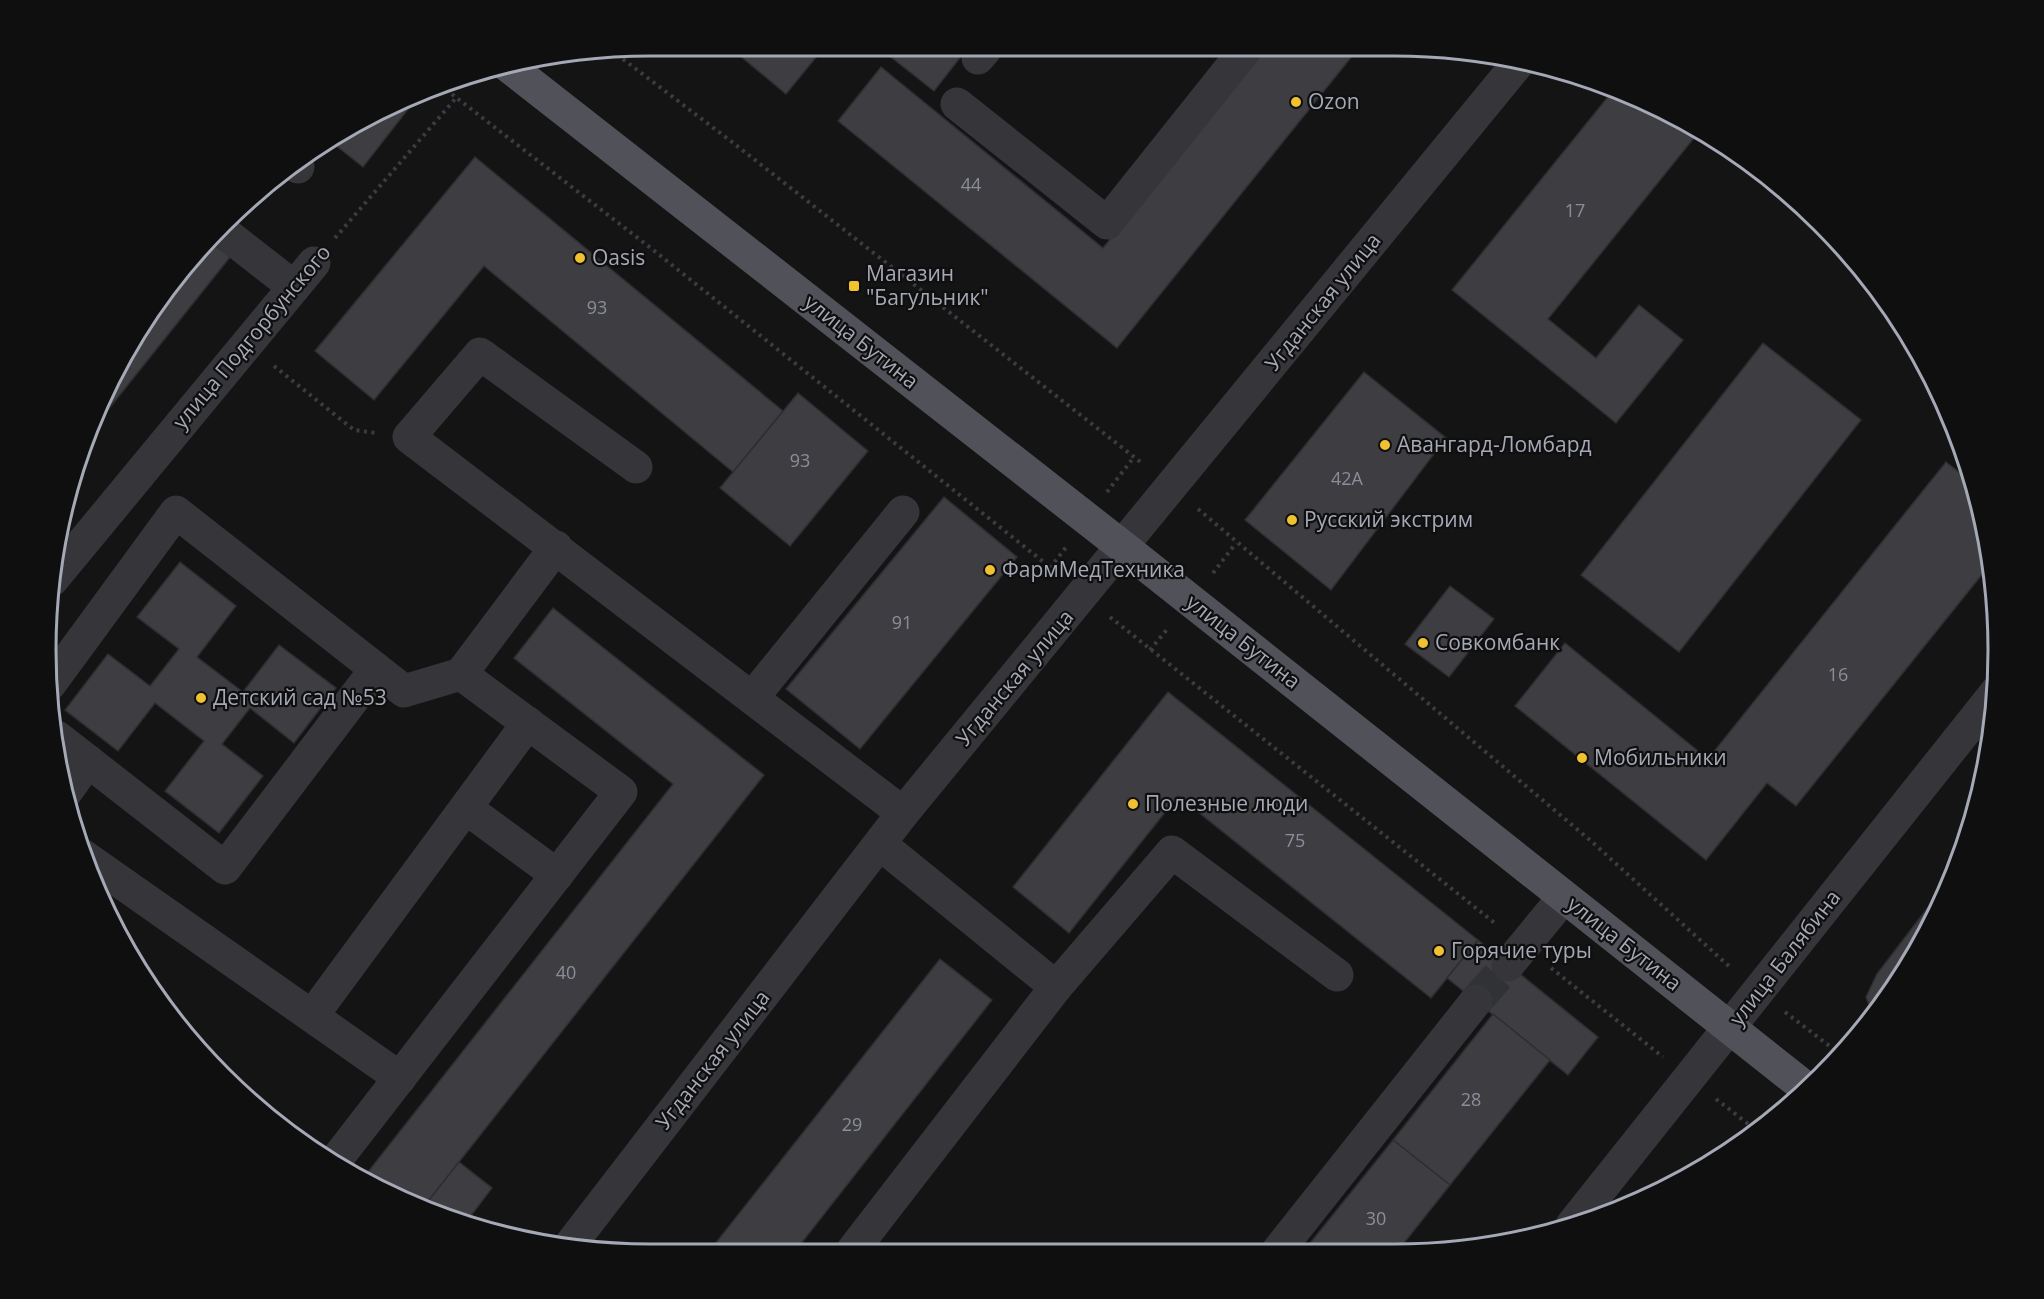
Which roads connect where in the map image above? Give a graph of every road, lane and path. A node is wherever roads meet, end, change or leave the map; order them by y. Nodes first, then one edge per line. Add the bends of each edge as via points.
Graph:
1 (1240, 56) edge
2 (1514, 68) edge
3 (515, 71) edge
4 (448, 91) edge
5 (957, 104) dead end
6 (226, 232) edge
7 (304, 275) junction
8 (246, 343) junction
9 (409, 437) junction
10 (636, 467) dead end
11 (903, 512) dead end
12 (556, 547) junction
13 (1123, 547) junction
14 (62, 568) edge
15 (376, 669) junction
16 (461, 674) junction
17 (57, 675) edge
18 (752, 698) junction
19 (1985, 706) edge
20 (528, 723) junction
21 (63, 742) edge
22 (88, 761) junction
23 (72, 784) edge
24 (466, 808) junction
25 (903, 813) junction
26 (880, 844) junction
27 (97, 865) edge
28 (557, 875) junction
29 (1564, 897) junction
30 (1508, 965) tunnel mouth
31 (1337, 975) dead end
32 (1056, 987) junction
33 (1757, 991) junction
34 (1476, 1001) tunnel mouth
35 (312, 1016) junction
36 (1731, 1028) junction
37 (1834, 1049) edge
38 (400, 1078) junction
39 (1800, 1083) edge
40 (339, 1156) edge
41 (1582, 1213) edge
42 (575, 1238) edge
43 (858, 1244) edge
44 (1283, 1244) edge

1 - 5 street via 1107,223
2 - 13 street, Угданская улица
3 - 13 main road, улица Бутина
4 - 7 path, улица Подгорбунского via 456,98
6 - 7 street
7 - 8 street, улица Подгорбунского
8 - 9 path via 354,430
8 - 14 street, улица Подгорбунского
9 - 10 street via 480,354
9 - 12 street
11 - 18 street
12 - 16 street
12 - 18 street
13 - 25 street, Угданская улица
13 - 29 main road, улица Бутина
15 - 16 street via 404,691
15 - 17 street via 176,512
15 - 22 street via 225,868
16 - 20 street
18 - 25 street
19 - 33 street, улица Балябина
20 - 24 street
20 - 28 street via 621,792
21 - 22 street
22 - 23 street
24 - 28 street
24 - 35 street
25 - 26 street, Угданская улица
26 - 32 street
26 - 42 street, Угданская улица
27 - 35 street
28 - 38 street
29 - 30 street
29 - 36 main road, улица Бутина
31 - 32 street via 1172,852
32 - 43 street
33 - 36 street, улица Балябина
33 - 37 path
34 - 44 street
35 - 38 street
36 - 39 main road, улица Бутина
36 - 41 street, улица Балябина
38 - 40 street

